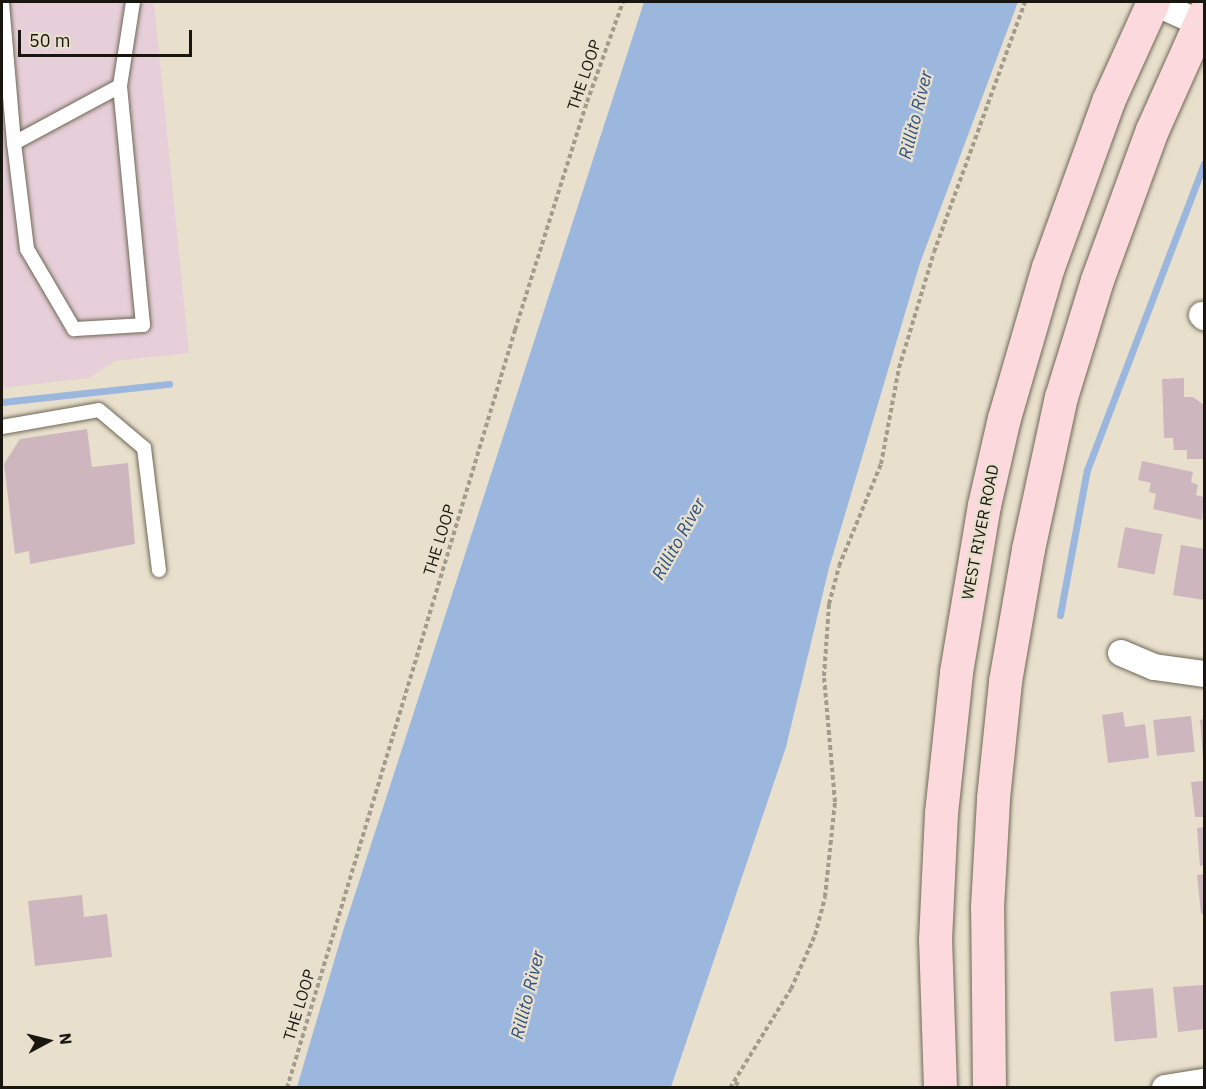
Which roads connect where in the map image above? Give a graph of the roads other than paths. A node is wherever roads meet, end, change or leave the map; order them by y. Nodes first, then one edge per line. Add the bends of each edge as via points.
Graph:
1 (133, 2) edge
2 (1153, 2) edge
3 (2, 3) edge
4 (1203, 21) edge
5 (120, 86) junction
6 (14, 143) junction
7 (2, 427) edge
8 (159, 570) dead end
9 (1121, 653) dead end
10 (1204, 674) edge
11 (1204, 1082) edge
12 (940, 1088) edge
13 (989, 1088) edge
14 (1165, 1088) edge

1 - 5 lane
2 - 4 street
2 - 12 main road, WEST RIVER ROAD via 1108,101 1048,267 1004,418 984,505 956,672 941,813 935,940
3 - 6 lane
4 - 13 main road via 1152,130 1096,280 1061,397 1028,549 1005,681 993,798 987,907
5 - 6 lane
5 - 6 lane via 143,325 74,329 27,249
7 - 8 lane via 99,410 144,448
9 - 10 street via 1154,667
11 - 14 street

